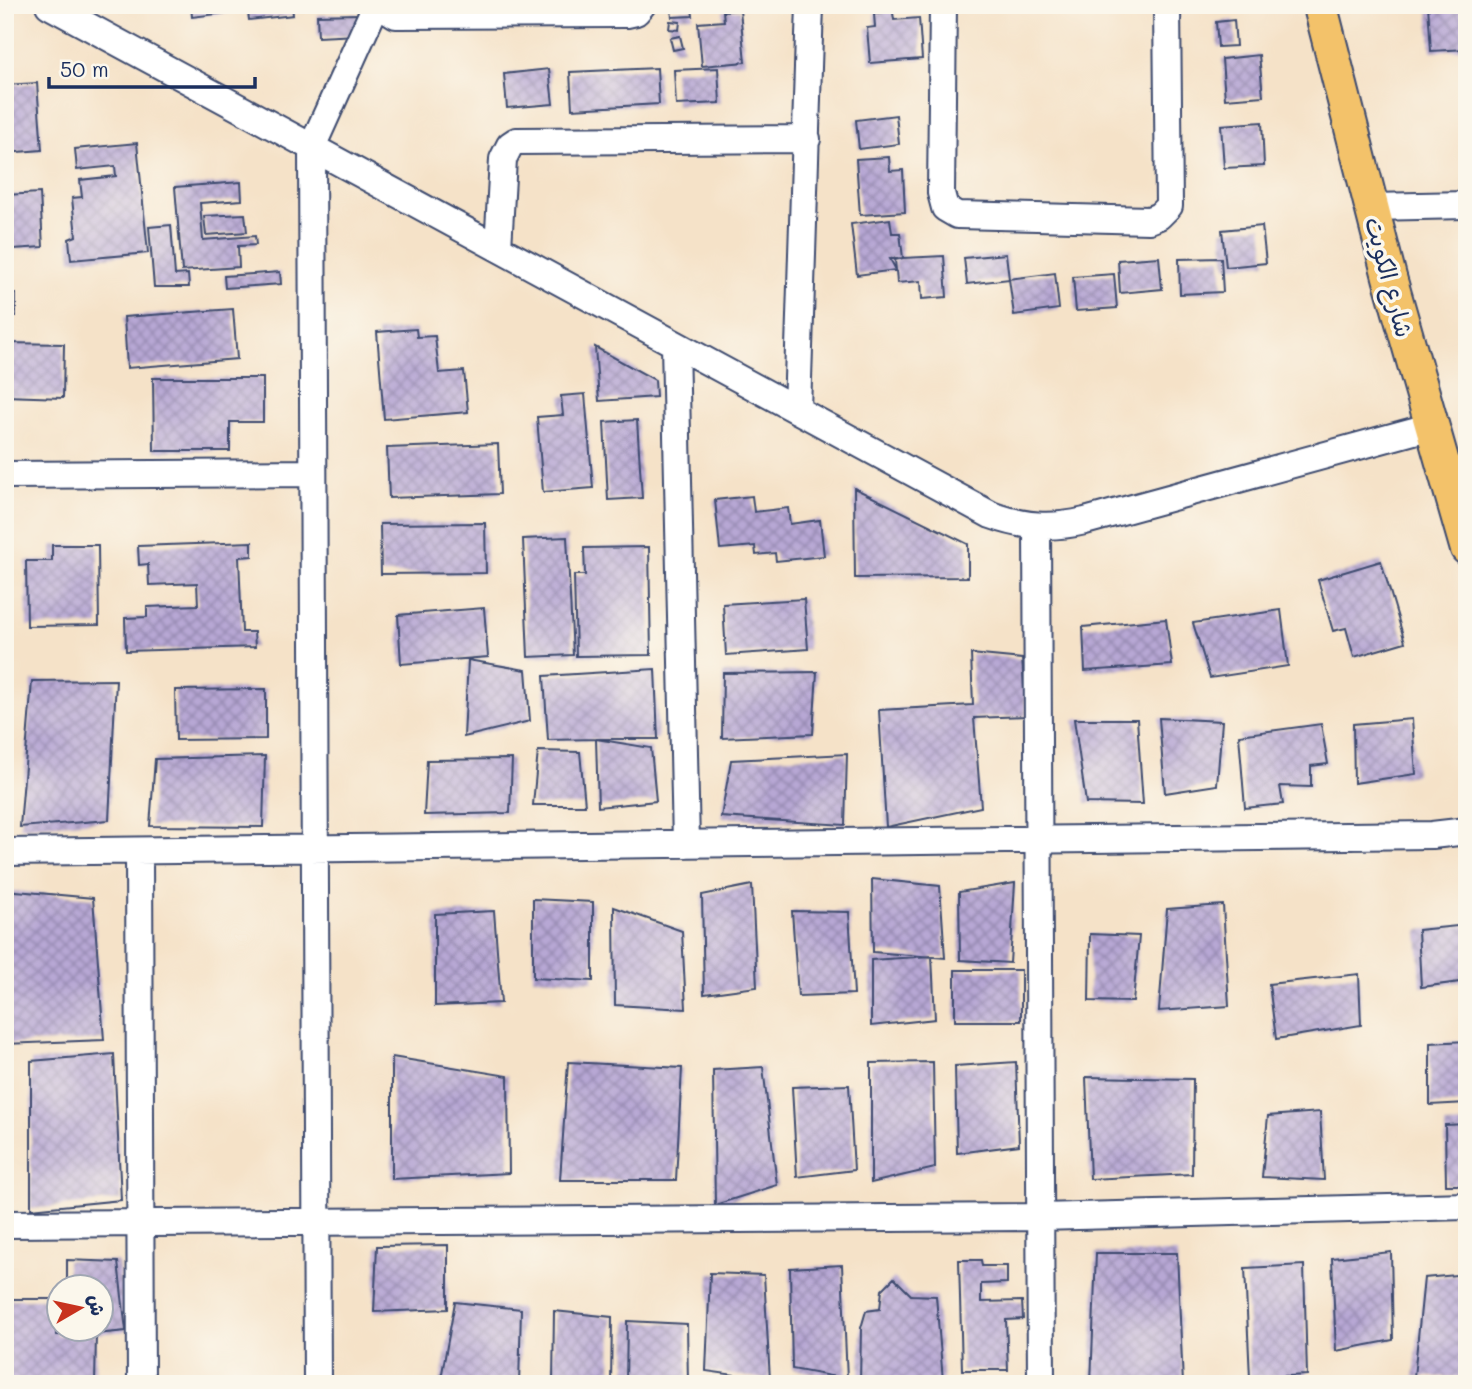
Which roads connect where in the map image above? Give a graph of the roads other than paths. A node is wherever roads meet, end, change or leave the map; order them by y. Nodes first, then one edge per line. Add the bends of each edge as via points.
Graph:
1 (49, 5) edge
2 (378, 5) edge
3 (642, 5) edge
4 (810, 5) edge
5 (943, 5) edge
6 (1167, 5) edge
7 (1320, 5) edge
8 (807, 139) junction
9 (312, 147) junction
10 (1467, 205) edge
11 (1371, 207) junction
12 (498, 248) junction
13 (675, 344) junction
14 (797, 410) junction
15 (1432, 426) junction
16 (313, 473) junction
17 (5, 475) edge
18 (1037, 527) junction
19 (1467, 548) edge
20 (1467, 831) edge
21 (1038, 838) junction
22 (686, 844) junction
23 (313, 850) junction
24 (139, 851) junction
25 (5, 852) edge
26 (1467, 1206) edge
27 (1040, 1217) junction
28 (317, 1222) junction
29 (141, 1223) junction
30 (5, 1224) edge
31 (141, 1384) edge
32 (317, 1384) edge
33 (1041, 1384) edge

1 - 9 street
2 - 3 street via 396,15 626,14
2 - 9 street
4 - 8 street
5 - 6 street via 941,193 945,208 957,215 1149,220 1169,206
7 - 11 main road, شارع الكويت
8 - 12 street via 516,141 503,159
8 - 14 street
9 - 12 street
9 - 16 street
10 - 11 street
11 - 15 main road, شارع الكويت
12 - 13 street
13 - 14 street
13 - 22 street
14 - 18 street via 991,514
15 - 18 street via 1085,522
15 - 19 main road, شارع الكويت
16 - 17 street
16 - 23 street
18 - 21 street
20 - 21 street
21 - 22 street
21 - 27 street
22 - 23 street
23 - 24 street
23 - 28 street
24 - 25 street
24 - 29 street
26 - 27 street
27 - 28 street
27 - 33 street
28 - 29 street
28 - 32 street
29 - 30 street
29 - 31 street

